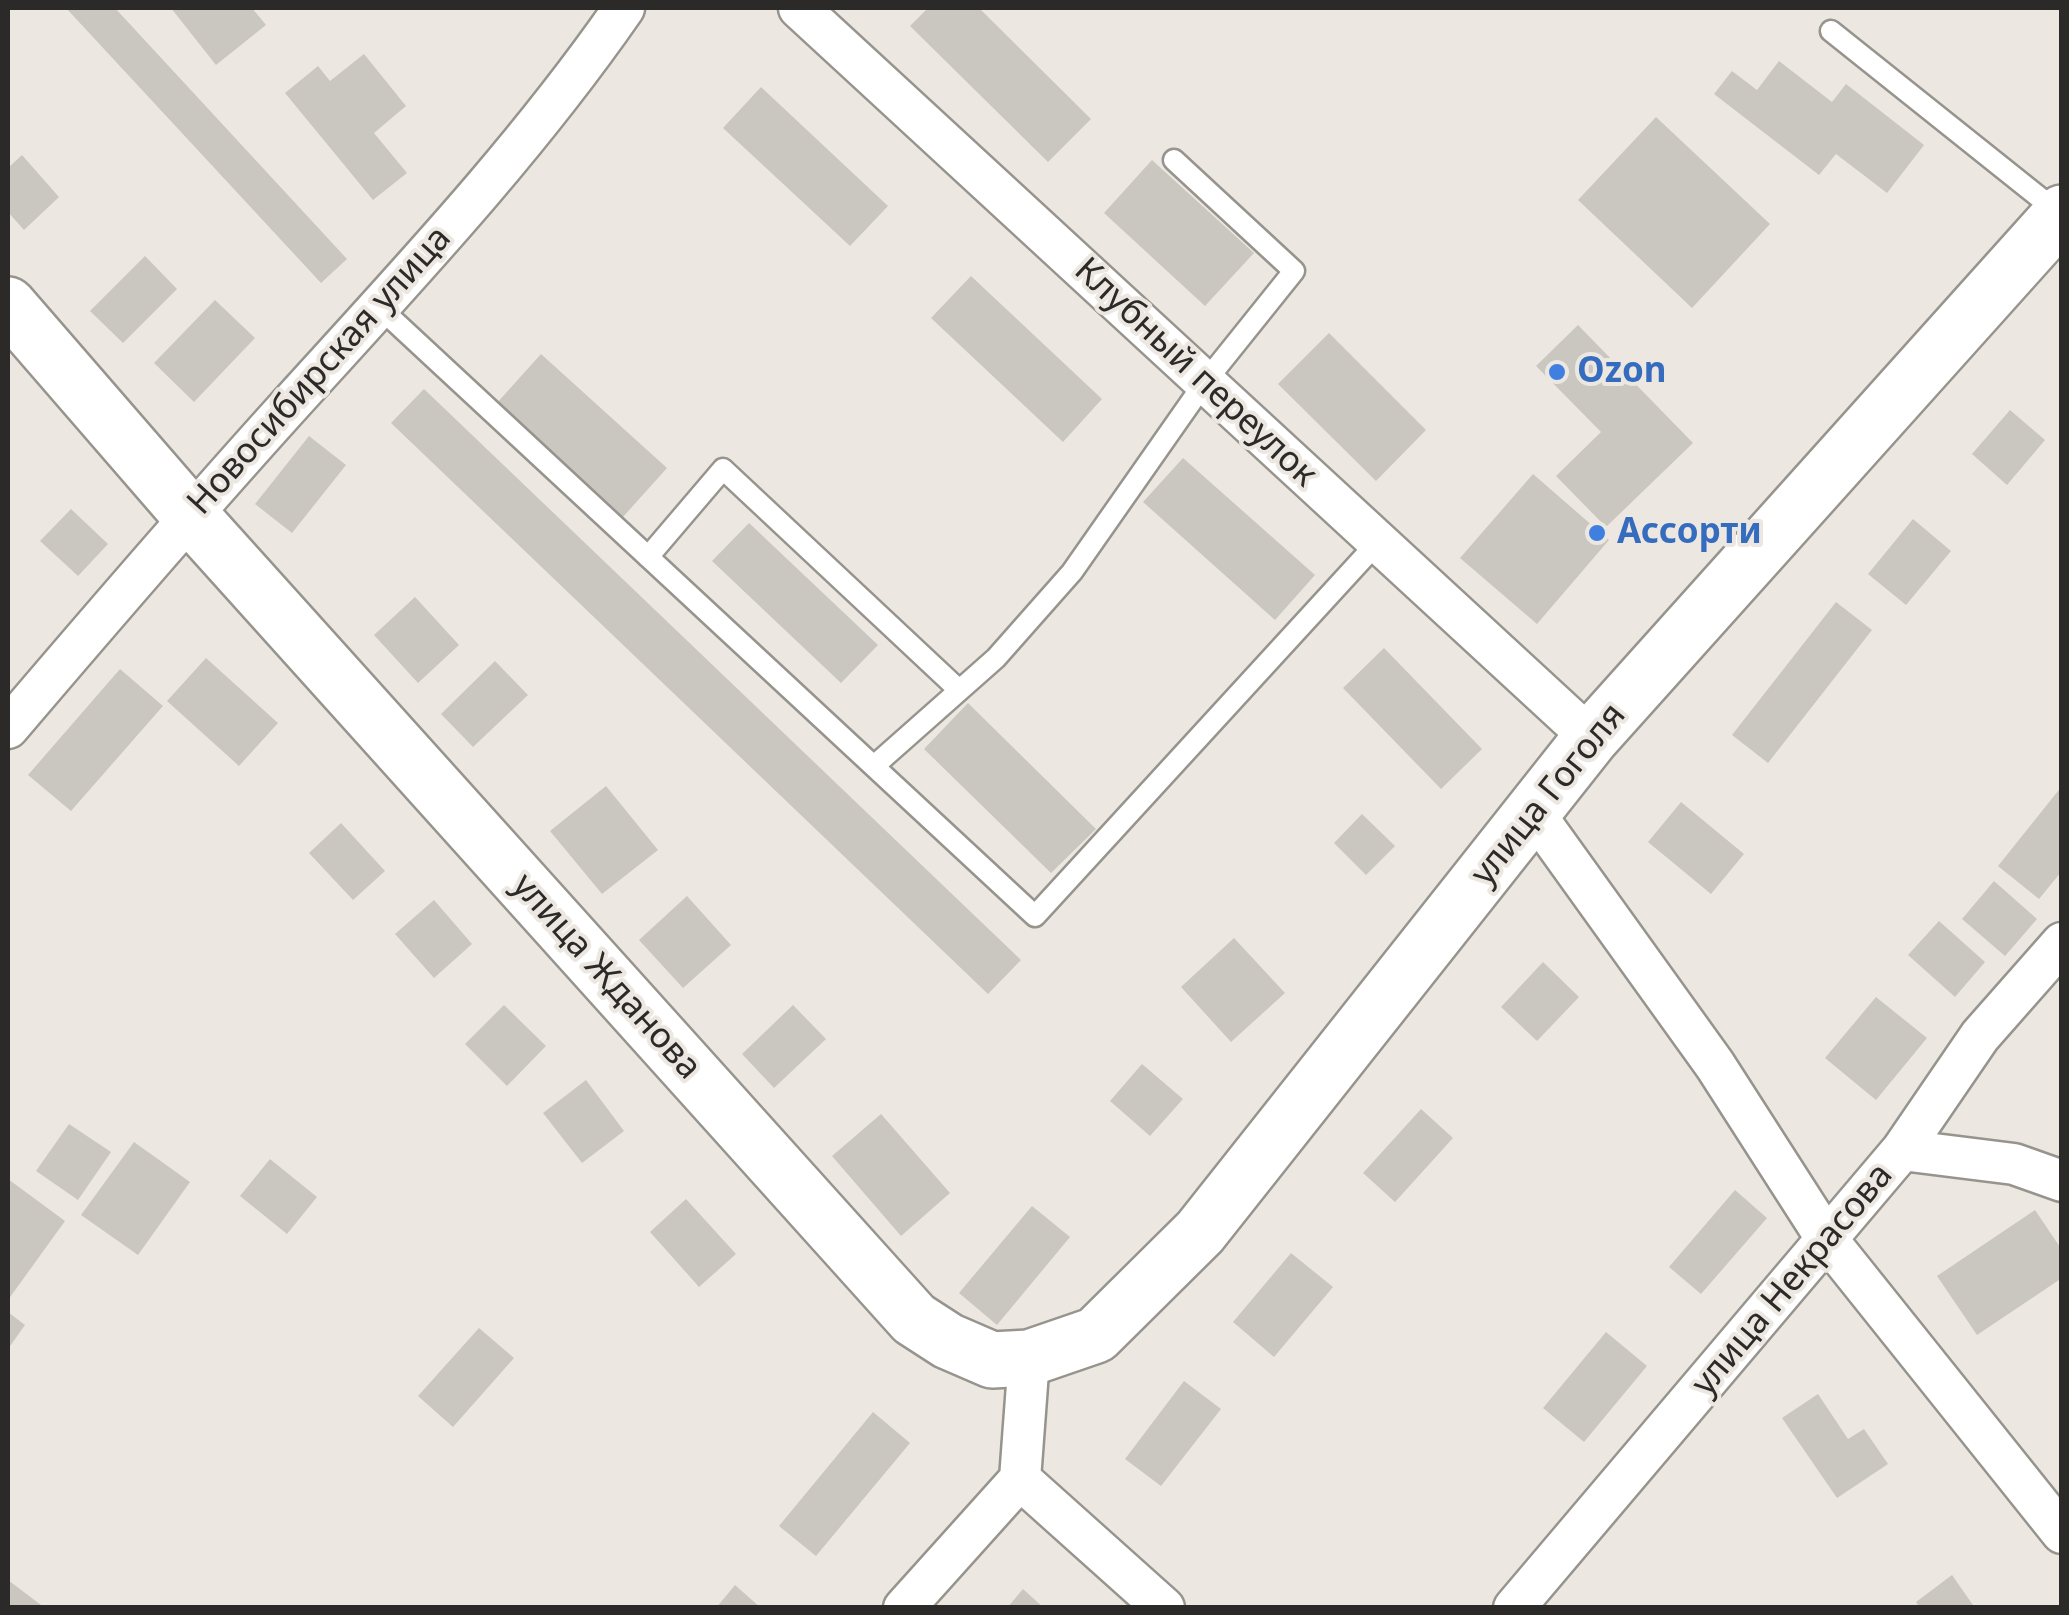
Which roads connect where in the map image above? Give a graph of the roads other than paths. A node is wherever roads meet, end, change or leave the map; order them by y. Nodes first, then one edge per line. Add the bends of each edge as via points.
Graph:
1 (624, 8) edge
2 (799, 8) edge
3 (1831, 31) dead end
4 (1174, 160) dead end
5 (2061, 214) edge
6 (8, 304) edge
7 (379, 307) junction
8 (1205, 382) junction
9 (190, 515) junction
10 (1378, 542) junction
11 (648, 557) junction
12 (960, 690) junction
13 (8, 728) edge
14 (1592, 738) junction
15 (874, 766) junction
16 (1534, 814) junction
17 (2062, 943) edge
18 (1902, 1150) junction
19 (2062, 1181) edge
20 (1826, 1238) junction
21 (1029, 1358) junction
22 (1020, 1479) junction
23 (2062, 1534) edge
24 (904, 1608) edge
25 (1164, 1608) edge
26 (1514, 1608) edge

1 - 7 street, Новосибирская улица via 523,140
2 - 8 street, Клубный переулок
3 - 5 lane
4 - 8 lane via 1294,271
5 - 14 main road, улица Гоголя
6 - 9 main road, улица Жданова
7 - 9 street, Новосибирская улица
7 - 11 lane
8 - 10 street, Клубный переулок
8 - 12 lane via 1072,572
9 - 13 street, Новосибирская улица
9 - 21 main road, улица Жданова via 914,1319 992,1360
10 - 14 street, Клубный переулок
10 - 15 lane via 1035,916
11 - 12 lane via 723,469
11 - 15 lane
12 - 15 lane
14 - 16 main road, улица Гоголя
16 - 20 street via 1747,1114
16 - 21 main road, улица Гоголя via 1200,1232 1096,1335
17 - 18 street, улица Некрасова via 1980,1036
18 - 19 street via 2014,1164
18 - 20 street, улица Некрасова
20 - 23 street
20 - 26 street, улица Некрасова
21 - 22 street
22 - 24 street
22 - 25 street

